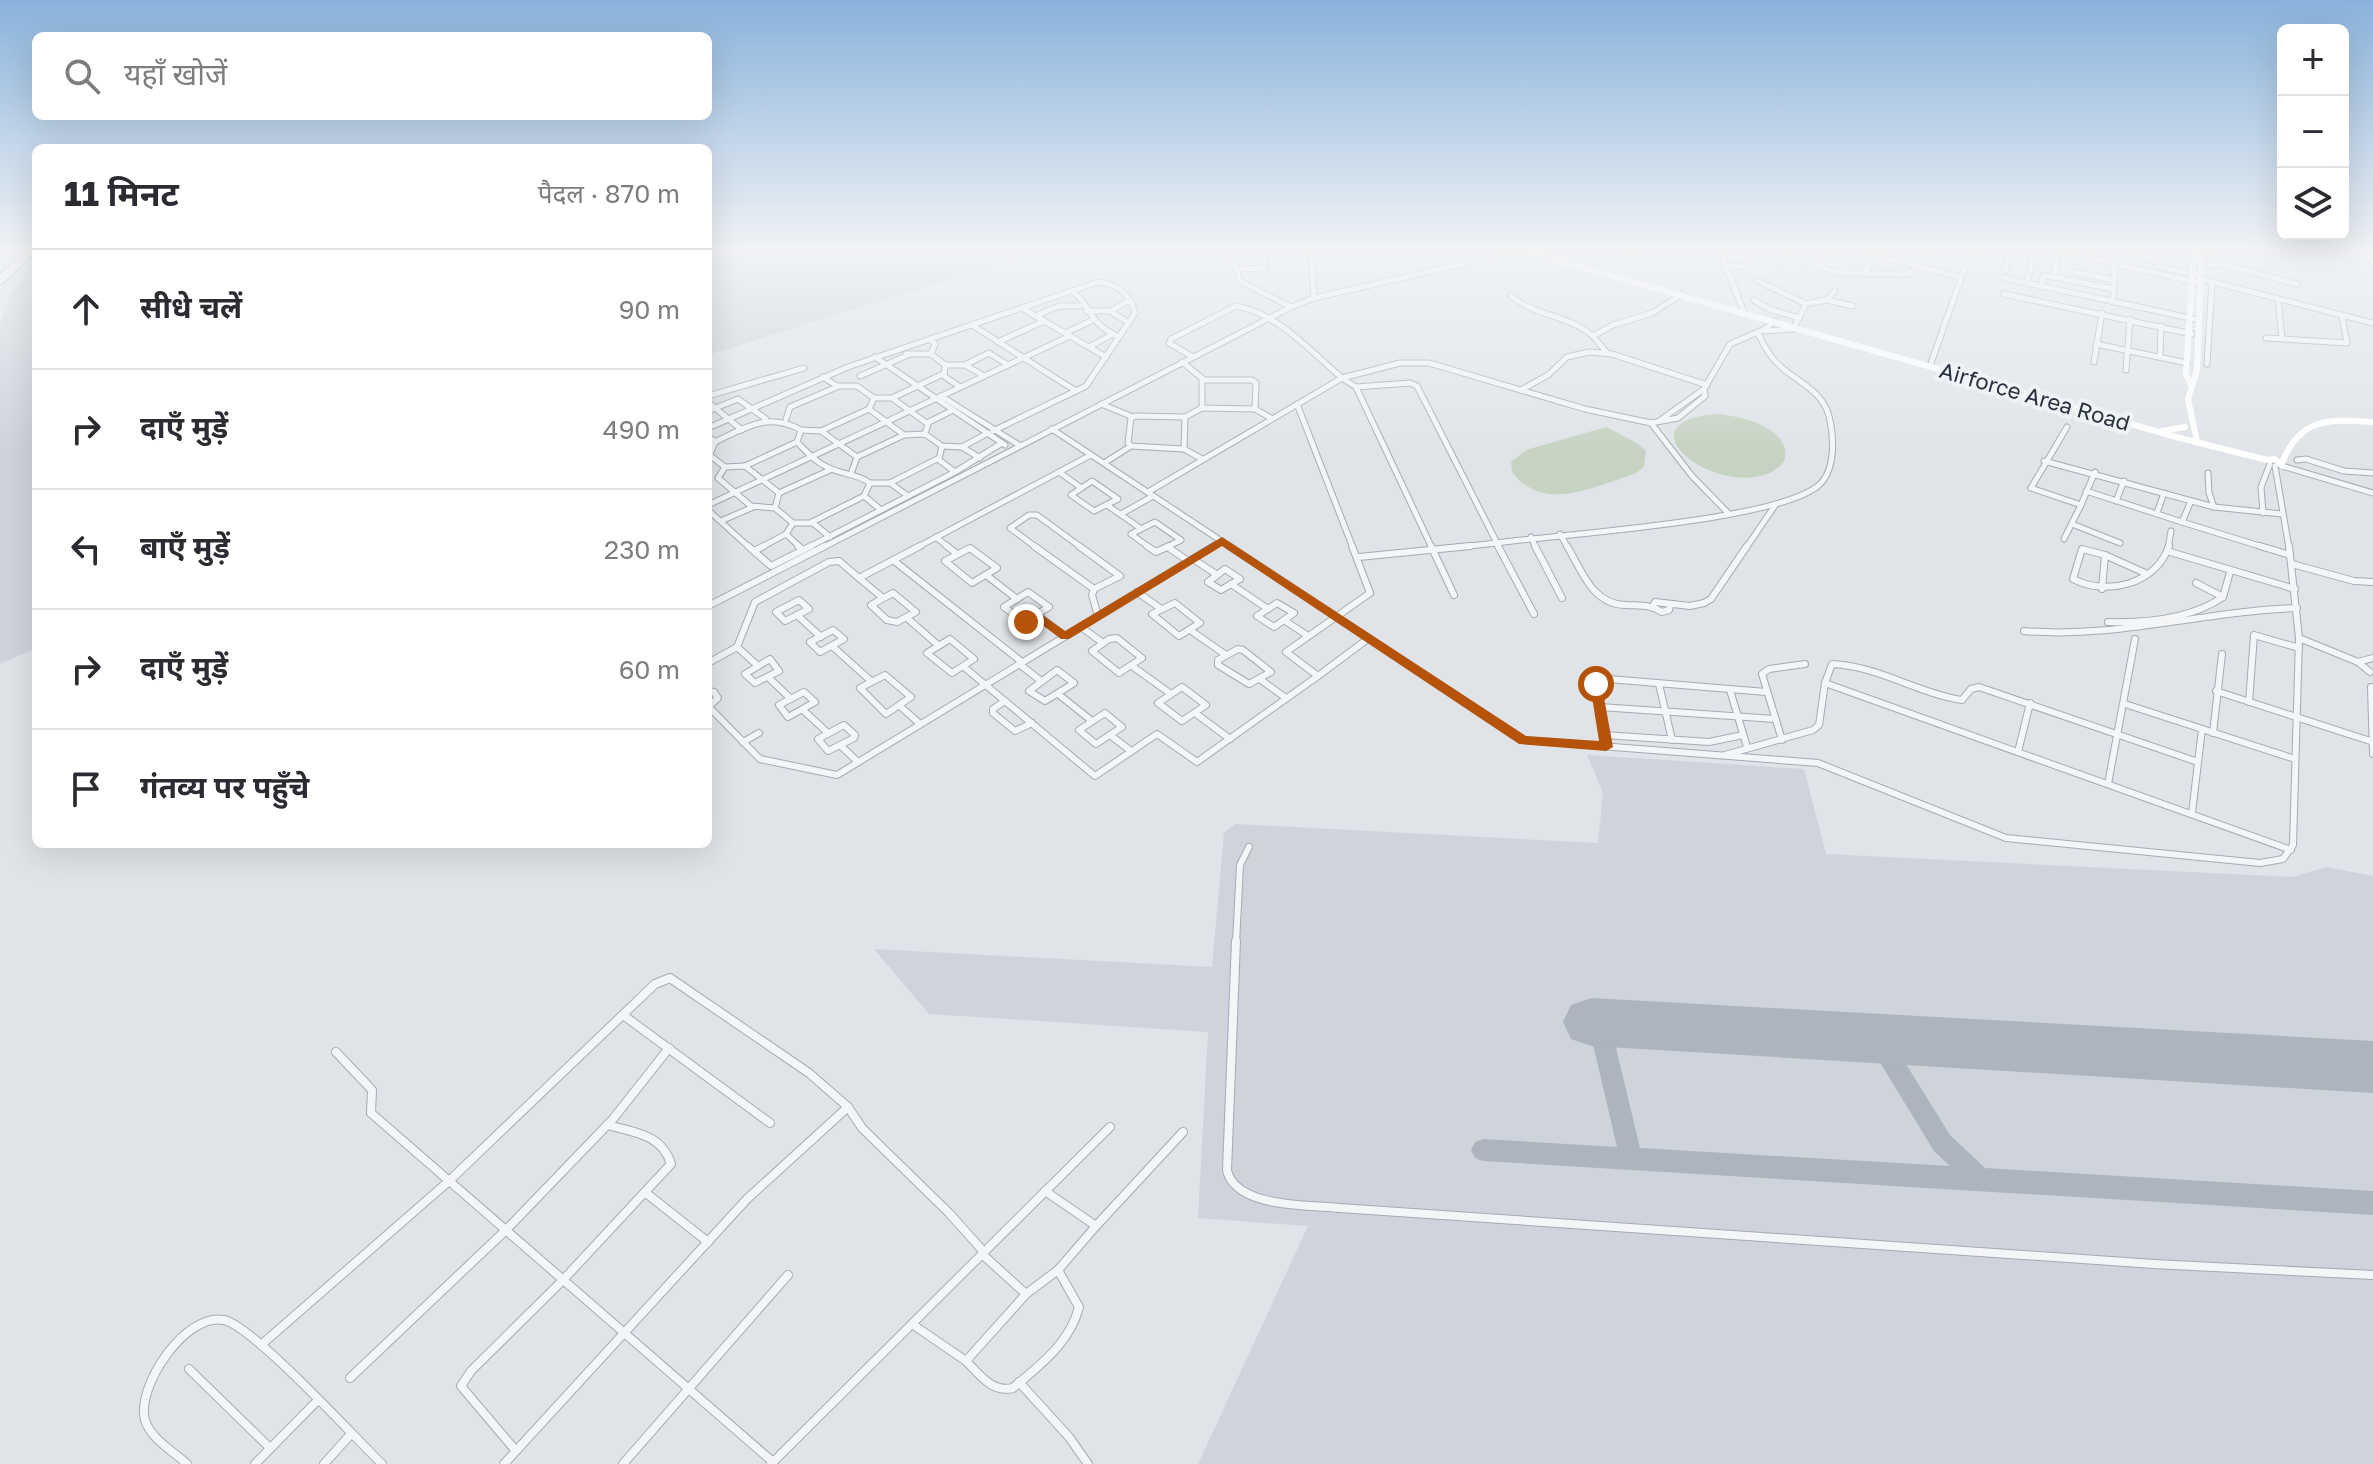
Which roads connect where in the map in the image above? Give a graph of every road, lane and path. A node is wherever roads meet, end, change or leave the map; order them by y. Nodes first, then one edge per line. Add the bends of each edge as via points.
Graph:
1 (1000, 315) edge
2 (1089, 315) edge
3 (1117, 315) edge
4 (1132, 315) edge
5 (1218, 315) edge
6 (1263, 315) edge
7 (1274, 315) edge
8 (1557, 315) edge
9 (1645, 315) edge
10 (1790, 315) edge
11 (1948, 315) edge
12 (2102, 315) edge
13 (2113, 315) edge
14 (2177, 315) edge
15 (2199, 315) edge
16 (2209, 315) edge
17 (2280, 315) edge
18 (1035, 316) edge
19 (1757, 316) joint
20 (2342, 316) joint
21 (1268, 318) junction
22 (1799, 318) joint
23 (2189, 318) junction
24 (2130, 319) junction
25 (2199, 319) junction
26 (1044, 321) junction
27 (1091, 321) junction
28 (1776, 321) junction
29 (1129, 323) junction
30 (2208, 323) junction
31 (2373, 323) edge
32 (972, 325) junction
33 (2161, 326) junction
34 (1796, 327) junction
35 (1768, 329) junction
36 (2189, 333) junction
37 (1067, 334) junction
38 (1759, 335) junction
39 (2198, 335) junction
40 (951, 336) dead end
41 (1116, 336) junction
42 (1593, 336) junction
43 (2266, 338) dead end
44 (2282, 338) junction
45 (932, 341) junction
46 (998, 342) junction
47 (2096, 344) junction
48 (1089, 347) junction
49 (900, 349) junction
50 (2128, 351) junction
51 (1607, 353) junction
52 (931, 354) junction
53 (908, 355) junction
54 (875, 357) junction
55 (1023, 357) junction
56 (1106, 357) junction
57 (1193, 357) junction
58 (2160, 357) junction
59 (1182, 362) junction
60 (2094, 362) dead end
61 (2187, 363) junction
62 (2207, 364) dead end
63 (885, 365) junction
64 (945, 365) junction
65 (965, 365) junction
66 (1008, 365) junction
67 (1930, 366) junction
68 (848, 367) junction
69 (804, 368) dead end
70 (2126, 370) dead end
71 (943, 374) junction
72 (860, 376) junction
73 (984, 376) junction
74 (823, 377) junction
75 (1342, 378) junction
76 (1203, 379) junction
77 (918, 385) junction
78 (2191, 385) junction
79 (837, 386) junction
80 (857, 386) junction
81 (960, 387) junction
82 (1356, 387) junction
83 (1706, 387) junction
84 (1521, 390) junction
85 (1076, 391) junction
86 (712, 395) edge
87 (778, 396) junction
88 (874, 398) junction
89 (892, 398) junction
90 (938, 398) junction
91 (1101, 404) junction
92 (1297, 404) junction
93 (712, 405) edge
94 (790, 407) junction
95 (716, 408) junction
96 (752, 408) junction
97 (1202, 408) junction
98 (869, 409) junction
99 (1255, 409) junction
100 (712, 410) edge
101 (953, 410) junction
102 (910, 411) junction
103 (1133, 417) junction
104 (1185, 417) junction
105 (728, 418) junction
106 (1271, 418) junction
107 (766, 419) junction
108 (786, 419) junction
109 (886, 422) junction
110 (2373, 422) edge
111 (927, 423) junction
112 (1653, 423) junction
113 (712, 426) edge
114 (2189, 426) junction
115 (2067, 427) dead end
116 (1052, 429) junction
117 (742, 430) junction
118 (801, 430) junction
119 (821, 431) junction
120 (990, 432) junction
121 (2157, 432) junction
122 (925, 434) junction
123 (904, 435) junction
124 (2180, 438) junction
125 (712, 439) edge
126 (715, 442) junction
127 (797, 442) junction
128 (2197, 442) junction
129 (1002, 443) junction
130 (839, 444) junction
131 (942, 446) junction
132 (1020, 446) junction
133 (1131, 446) junction
134 (962, 447) junction
135 (712, 448) edge
136 (1184, 449) junction
137 (1009, 451) junction
138 (2230, 451) junction
139 (1091, 455) junction
140 (712, 456) edge
141 (813, 457) junction
142 (857, 457) junction
143 (939, 458) junction
144 (980, 458) junction
145 (1202, 459) junction
146 (2297, 460) dead end
147 (2044, 461) junction
148 (1104, 463) junction
149 (2275, 463) junction
150 (745, 466) junction
151 (725, 467) junction
152 (831, 469) junction
153 (852, 471) junction
154 (955, 472) junction
155 (1059, 472) junction
156 (2095, 472) junction
157 (2208, 473) dead end
158 (2373, 473) edge
159 (718, 478) junction
160 (762, 480) junction
161 (712, 481) edge
162 (2124, 481) junction
163 (870, 483) junction
164 (890, 483) junction
165 (1080, 487) junction
166 (2086, 491) junction
167 (735, 493) junction
168 (779, 493) junction
169 (2164, 493) junction
170 (2373, 493) edge
171 (1150, 494) junction
172 (864, 496) junction
173 (908, 496) junction
174 (2116, 501) junction
175 (2191, 501) junction
176 (1776, 504) junction
177 (712, 505) edge
178 (1107, 505) junction
179 (2081, 505) junction
180 (753, 507) junction
181 (2214, 507) junction
182 (775, 508) junction
183 (881, 510) junction
184 (712, 511) edge
185 (2157, 513) junction
186 (2263, 513) junction
187 (1121, 514) junction
188 (1729, 514) junction
189 (2282, 514) junction
190 (721, 521) junction
191 (812, 522) junction
192 (2182, 522) junction
193 (793, 523) junction
194 (2072, 524) junction
195 (1140, 528) junction
196 (2171, 531) dead end
197 (786, 534) junction
198 (1560, 534) junction
199 (830, 537) junction
200 (936, 537) junction
201 (1531, 537) junction
202 (2064, 539) dead end
203 (1222, 541) junction
204 (1497, 543) junction
205 (2120, 543) dead end
206 (821, 548) junction
207 (1169, 548) junction
208 (803, 550) junction
209 (1433, 550) junction
210 (754, 551) junction
211 (2167, 551) junction
212 (957, 554) junction
213 (2105, 555) junction
214 (2290, 555) junction
215 (1359, 557) junction
216 (834, 560) junction
217 (893, 560) junction
218 (1191, 560) junction
219 (2292, 564) junction
220 (2230, 572) junction
221 (2145, 573) junction
222 (1216, 574) junction
223 (986, 575) junction
224 (859, 578) junction
225 (2373, 582) edge
226 (2196, 583) dead end
227 (1231, 584) junction
228 (1094, 589) junction
229 (2102, 589) junction
230 (2295, 589) junction
231 (1137, 592) junction
232 (772, 593) junction
233 (1454, 595) dead end
234 (2223, 597) junction
235 (883, 598) junction
236 (1562, 598) dead end
237 (1017, 599) junction
238 (712, 604) edge
239 (787, 606) junction
240 (1160, 608) junction
241 (2297, 608) junction
242 (1268, 609) junction
243 (1534, 614) dead end
244 (797, 615) junction
245 (1037, 615) junction
246 (1098, 616) junction
247 (1336, 616) junction
248 (907, 618) junction
249 (1284, 620) junction
250 (2108, 622) dead end
251 (1081, 627) junction
252 (1190, 630) junction
253 (2024, 631) dead end
254 (1065, 636) junction
255 (1308, 636) junction
256 (821, 637) junction
257 (1369, 638) junction
258 (2299, 638) junction
259 (2135, 639) dead end
260 (1103, 643) junction
261 (938, 645) junction
262 (832, 646) junction
263 (737, 647) junction
264 (2299, 648) junction
265 (2222, 654) dead end
266 (1226, 655) junction
267 (2373, 658) edge
268 (712, 661) edge
269 (2358, 662) junction
270 (1021, 663) junction
271 (1805, 664) dead end
272 (757, 665) junction
273 (1132, 666) junction
274 (964, 667) junction
275 (2370, 672) dead end
276 (1318, 676) junction
277 (768, 677) junction
278 (1040, 680) junction
279 (1261, 680) junction
280 (871, 681) junction
281 (1825, 683) junction
282 (1659, 684) junction
283 (986, 685) junction
284 (2371, 687) dead end
285 (1730, 690) junction
286 (2216, 691) junction
287 (1766, 692) junction
288 (1058, 694) junction
289 (1171, 694) junction
290 (1286, 698) junction
291 (791, 699) junction
292 (1005, 701) junction
293 (2249, 702) junction
294 (2030, 703) junction
295 (2125, 704) junction
296 (900, 706) junction
297 (1600, 707) junction
298 (712, 710) edge
299 (803, 710) junction
300 (1667, 712) junction
301 (1195, 713) junction
302 (1737, 717) junction
303 (2297, 717) junction
304 (1775, 719) junction
305 (1092, 721) junction
306 (1032, 723) junction
307 (920, 724) junction
308 (2202, 729) junction
309 (759, 733) dead end
310 (828, 733) junction
311 (2213, 733) junction
312 (2118, 734) junction
313 (1110, 735) junction
314 (1604, 735) junction
315 (1743, 735) junction
316 (1230, 739) junction
317 (1672, 740) junction
318 (1782, 740) junction
319 (743, 742) junction
320 (2373, 742) edge
321 (841, 746) junction
322 (1606, 747) junction
323 (1747, 747) junction
324 (1131, 751) junction
325 (1674, 752) junction
326 (2018, 752) junction
327 (2373, 754) edge
328 (1724, 756) junction
329 (2295, 759) junction
330 (858, 762) junction
331 (2198, 762) junction
332 (2108, 784) junction
333 (2192, 813) junction
334 (1249, 847) dead end
335 (2291, 850) junction
336 (623, 1015) junction
337 (669, 1048) junction
338 (336, 1052) dead end
339 (848, 1107) junction
340 (770, 1123) dead end
341 (607, 1125) junction
342 (1110, 1127) dead end
343 (1183, 1132) dead end
344 (449, 1181) junction
345 (1045, 1191) junction
346 (646, 1193) junction
347 (1096, 1226) junction
348 (506, 1230) junction
349 (708, 1242) junction
350 (983, 1253) junction
351 (1058, 1270) junction
352 (788, 1275) dead end
353 (2373, 1275) edge
354 (563, 1280) junction
355 (1026, 1294) junction
356 (912, 1324) junction
357 (625, 1333) junction
358 (261, 1345) junction
359 (966, 1361) junction
360 (189, 1369) dead end
361 (350, 1378) dead end
362 (1019, 1382) junction
363 (689, 1389) junction
364 (317, 1401) junction
365 (351, 1434) junction
366 (270, 1448) junction
367 (516, 1451) junction
368 (772, 1463) edge
369 (187, 1464) edge
370 (255, 1464) edge
371 (324, 1464) edge
372 (382, 1464) edge
373 (504, 1464) edge
374 (623, 1464) edge
375 (1088, 1464) edge

1 - 32 street
2 - 27 street
3 - 29 street
4 - 29 street
5 - 57 street via 1171,339 1169,343
6 - 21 street
7 - 21 street
8 - 42 street
9 - 42 street via 1612,322
10 - 22 street
11 - 67 street
12 - 47 street
13 - 24 street
14 - 23 street
15 - 25 street
16 - 30 street
17 - 44 street
18 - 26 street
19 - 28 street, Airforce Area Road
19 - 35 street
20 - 31 street
20 - 44 street via 2347,343
21 - 57 street
21 - 75 street
22 - 34 street
23 - 25 street
23 - 36 street
24 - 33 street
24 - 50 street
25 - 30 street
25 - 39 street
26 - 37 street
26 - 46 street
27 - 37 street
27 - 41 street
28 - 34 street, Airforce Area Road
28 - 35 street
29 - 41 street
30 - 62 street
32 - 45 street
32 - 46 street
33 - 36 street
33 - 58 street
34 - 35 street
34 - 67 street, Airforce Area Road
35 - 38 street
36 - 39 street
36 - 61 street
37 - 48 street
37 - 55 street
38 - 83 street via 1728,345
38 - 176 street via 1775,362 1825,404 1833,446 1821,484
39 - 78 street
40 - 45 street
41 - 48 street
41 - 56 street
42 - 51 street
43 - 44 street
45 - 49 street
45 - 52 street
46 - 55 street
47 - 50 street
47 - 60 street
48 - 56 street
49 - 53 street
49 - 54 street
50 - 58 street
50 - 70 street
51 - 83 street
51 - 84 street via 1567,357
52 - 53 street
52 - 64 street
53 - 63 street
54 - 63 street
54 - 68 street
55 - 66 street
55 - 85 street
56 - 85 street via 1086,386
57 - 59 street
58 - 61 street
59 - 76 street
59 - 91 street
61 - 78 street
63 - 72 street
63 - 77 street
64 - 65 street
64 - 71 street
65 - 66 street via 989,353
65 - 73 street
66 - 73 street
67 - 121 street, Airforce Area Road
68 - 72 street
68 - 74 street
69 - 86 street
71 - 77 street
71 - 81 street
72 - 80 street
73 - 81 street
74 - 79 street
74 - 87 street
75 - 82 street
75 - 84 street via 1381,367 1429,363
75 - 92 street
76 - 97 street
76 - 99 street via 1252,380
77 - 89 street
77 - 90 street
78 - 114 street
79 - 80 street
79 - 94 street
80 - 88 street
81 - 90 street
82 - 204 street via 1417,386
82 - 209 street
83 - 112 street via 1703,399 1686,413
84 - 112 street
85 - 120 street
87 - 94 street
87 - 96 street
88 - 89 street
88 - 98 street
89 - 102 street
90 - 101 street
90 - 102 street
90 - 120 street
91 - 103 street
91 - 116 street
92 - 106 street
92 - 215 street
93 - 95 street
94 - 108 street
95 - 96 street via 738,399
95 - 100 street
95 - 105 street
96 - 105 street
96 - 107 street
97 - 99 street
97 - 104 street
98 - 109 street
98 - 119 street
99 - 106 street
101 - 111 street
101 - 120 street
102 - 109 street
102 - 111 street
103 - 104 street
103 - 133 street
104 - 136 street
105 - 113 street
105 - 117 street
106 - 145 street
107 - 108 street
107 - 117 street
108 - 118 street
109 - 123 street
109 - 130 street
110 - 149 street via 2315,423 2298,434
111 - 122 street
112 - 188 street via 1692,476
114 - 121 street
114 - 124 street
114 - 128 street
114 - 138 street
115 - 147 street
116 - 132 street
116 - 139 street
117 - 126 street
118 - 119 street
118 - 127 street
119 - 130 street
120 - 129 street
120 - 132 street
120 - 134 street
121 - 124 street, Airforce Area Road
122 - 123 street
122 - 131 street
123 - 142 street
124 - 128 street, Airforce Area Road
125 - 126 street
126 - 135 street
127 - 141 street
127 - 150 street
128 - 138 street, Airforce Area Road
129 - 137 street
129 - 144 street
130 - 141 street
130 - 142 street
131 - 134 street
131 - 143 street
132 - 137 street
133 - 136 street
133 - 148 street
134 - 144 street
136 - 145 street
137 - 206 street
138 - 149 street, Airforce Area Road
139 - 148 street
139 - 155 street
140 - 151 street
141 - 152 street
141 - 160 street
142 - 153 street
143 - 154 street
143 - 164 street
144 - 154 street
145 - 171 street
146 - 158 street
147 - 156 street
147 - 179 street via 2031,488
148 - 171 street
149 - 170 street, Airforce Area Road
149 - 186 street via 2261,487
149 - 189 street
150 - 151 street
150 - 160 street
151 - 159 street
152 - 153 street
152 - 168 street
153 - 163 street
154 - 173 street
155 - 165 street
155 - 200 street
156 - 162 street
156 - 166 street
157 - 181 street
159 - 161 street
159 - 167 street
160 - 167 street
160 - 168 street
162 - 169 street
162 - 174 street
163 - 164 street
163 - 172 street
164 - 173 street
165 - 178 street via 1070,494 1090,510
165 - 178 street via 1095,481 1118,498
166 - 174 street
166 - 179 street
167 - 177 street
167 - 180 street
168 - 182 street
169 - 175 street
169 - 185 street
171 - 187 street
171 - 203 street
172 - 183 street
172 - 191 street
173 - 183 street
174 - 185 street
175 - 181 street
175 - 192 street
176 - 188 street
176 - 198 street via 1711,599 1699,606 1670,606 1665,612 1653,606 1614,605 1596,596
178 - 187 street
179 - 194 street
180 - 182 street
180 - 190 street
181 - 186 street
182 - 193 street
183 - 199 street
184 - 190 street
185 - 192 street
186 - 189 street
187 - 195 street
188 - 198 street
189 - 214 street
190 - 210 street
191 - 193 street
191 - 199 street
192 - 214 street
193 - 197 street
194 - 202 street
194 - 205 street
195 - 207 street via 1132,535 1156,552
195 - 207 street via 1155,522 1180,539
196 - 211 street
197 - 208 street
197 - 210 street
198 - 201 street
199 - 208 street
200 - 212 street
200 - 217 street
201 - 204 street
201 - 236 street
203 - 218 street
203 - 247 street
204 - 209 street
204 - 243 street
206 - 216 street
206 - 238 street
207 - 218 street
208 - 210 street via 771,566
209 - 215 street
209 - 233 street
211 - 220 street
211 - 221 street
212 - 223 street via 970,548 996,566
212 - 223 street via 946,563 969,582
213 - 221 street
213 - 229 street
213 - 229 street via 2080,550 2073,579
214 - 219 street
215 - 247 street via 1370,593
216 - 224 street
216 - 232 street
217 - 224 street
217 - 270 street
218 - 222 street
218 - 231 street
219 - 225 street
219 - 230 street
220 - 230 street
220 - 234 street
221 - 229 street
222 - 227 street via 1228,569 1239,577
222 - 227 street via 1208,582 1221,590
223 - 237 street
224 - 235 street
226 - 234 street
227 - 242 street
228 - 228 street via 1012,530 1011,525 1037,515 1120,574
228 - 246 street
230 - 241 street
231 - 240 street
231 - 246 street
232 - 239 street
232 - 263 street via 755,602
234 - 250 street via 2203,609
235 - 248 street via 896,594 915,610
235 - 248 street via 872,607 891,624
237 - 245 street via 1005,608 1024,622
237 - 245 street via 1030,592 1049,605
239 - 244 street via 776,612 785,621
239 - 244 street via 799,600 809,609
240 - 252 street via 1153,617 1177,635
240 - 252 street via 1175,603 1199,620
241 - 253 street via 2075,635
241 - 258 street
242 - 249 street via 1277,603 1294,613
242 - 249 street via 1257,616 1274,627
244 - 256 street
245 - 254 street
246 - 251 street
247 - 255 street
247 - 257 street
248 - 261 street
249 - 255 street
251 - 254 street
251 - 260 street
252 - 266 street
254 - 270 street
255 - 276 street via 1286,652
256 - 262 street via 810,642 820,652
256 - 262 street via 833,630 844,639
257 - 276 street
257 - 322 street via 1524,740
258 - 264 street
258 - 269 street
259 - 295 street
260 - 273 street via 1119,639 1142,658
260 - 273 street via 1092,651 1114,671
261 - 274 street via 950,639 963,648 974,659
261 - 274 street via 927,653 949,672
262 - 280 street
263 - 268 street
263 - 272 street
264 - 293 street via 2254,635
264 - 303 street
265 - 286 street
266 - 279 street via 1217,663 1232,675 1247,684
266 - 279 street via 1243,650 1271,671
267 - 269 street
269 - 275 street
270 - 278 street
270 - 283 street
271 - 287 street via 1765,671
272 - 277 street via 745,673 753,682
272 - 277 street via 770,659 779,667
273 - 289 street
274 - 283 street
276 - 290 street
277 - 291 street
278 - 288 street via 1029,691 1045,701
278 - 288 street via 1057,670 1071,679 1074,683
279 - 290 street
280 - 296 street via 889,676 911,696
280 - 296 street via 860,690 881,712
281 - 294 street via 1832,664 1839,664 1949,698 1962,700 1979,687
281 - 318 street via 1819,725
281 - 326 street
282 - 285 street
282 - 297 street via 1596,678
282 - 300 street
283 - 292 street
283 - 307 street
284 - 320 street
285 - 287 street
285 - 302 street
286 - 293 street
286 - 311 street
287 - 304 street
288 - 305 street
289 - 301 street via 1182,687 1206,705
289 - 301 street via 1158,703 1182,721
290 - 316 street
291 - 299 street via 806,693 815,702
291 - 299 street via 779,706 787,716
292 - 306 street
292 - 306 street via 993,713 1015,731
293 - 303 street
294 - 312 street
294 - 326 street
295 - 308 street
295 - 312 street
296 - 307 street
297 - 300 street
297 - 314 street
298 - 319 street
299 - 310 street
300 - 302 street
300 - 317 street
301 - 316 street
302 - 304 street
302 - 315 street
303 - 320 street
303 - 329 street
304 - 318 street
305 - 313 street via 1105,713 1122,727
305 - 313 street via 1079,730 1096,744
306 - 324 street via 1095,776
307 - 330 street
308 - 311 street
308 - 331 street
309 - 319 street
310 - 321 street via 818,740 827,750
310 - 321 street via 844,725 854,734
311 - 329 street
312 - 331 street
312 - 332 street
313 - 324 street
314 - 317 street
314 - 322 street
315 - 317 street via 1709,742
315 - 323 street
316 - 324 street via 1197,762 1157,734
317 - 325 street
318 - 323 street
319 - 330 street via 760,759 837,775
320 - 327 street
321 - 330 street
322 - 325 street
323 - 328 street
325 - 328 street
326 - 332 street
328 - 335 street via 1818,763 2006,838 2253,863 2279,863
329 - 335 street
331 - 333 street
332 - 333 street
333 - 335 street
334 - 353 street via 1240,865 1226,1149 1231,1184 1247,1195 1403,1212
336 - 337 street
336 - 339 street via 660,981 676,980 809,1073
336 - 344 street
337 - 340 street
337 - 341 street
338 - 344 street via 372,1090 371,1113
339 - 349 street
339 - 350 street
341 - 346 street via 650,1136 669,1152 671,1164
341 - 348 street
342 - 345 street
343 - 347 street
344 - 348 street
344 - 358 street
345 - 347 street
345 - 350 street
346 - 349 street
346 - 354 street
347 - 351 street
348 - 354 street
348 - 361 street
349 - 357 street
350 - 355 street
350 - 356 street
351 - 355 street
351 - 362 street via 1075,1296 1078,1316 1073,1328
352 - 363 street
354 - 357 street
354 - 367 street via 461,1386
355 - 359 street
356 - 359 street
356 - 368 street
357 - 363 street
357 - 367 street
358 - 364 street
358 - 369 street via 227,1321 199,1324 180,1337 153,1375 146,1396 147,1426
359 - 362 street via 996,1389 1005,1392
360 - 366 street
362 - 375 street
363 - 368 street
363 - 374 street
364 - 365 street
364 - 366 street
365 - 371 street
365 - 372 street
366 - 370 street
367 - 373 street

